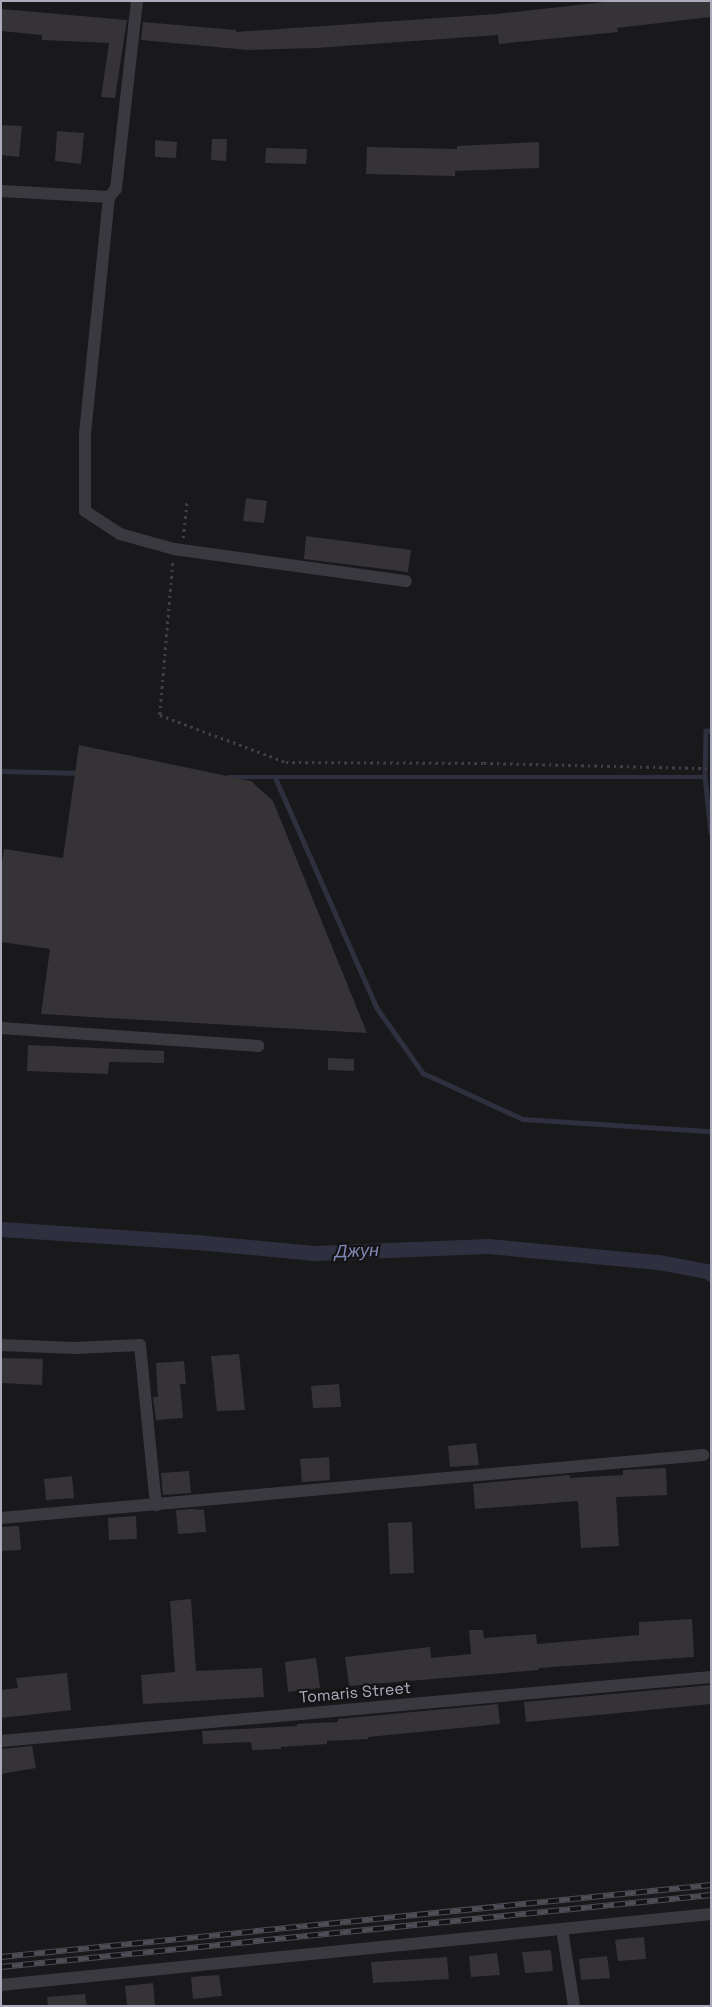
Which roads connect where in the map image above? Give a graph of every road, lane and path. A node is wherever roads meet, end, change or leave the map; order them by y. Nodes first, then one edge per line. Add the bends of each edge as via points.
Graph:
1 (138, 1) edge
2 (1, 191) edge
3 (109, 197) junction
4 (187, 501) dead end
5 (178, 549) junction
6 (406, 581) dead end
7 (711, 768) edge
8 (1, 1028) edge
9 (258, 1046) dead end
10 (1, 1345) edge
11 (703, 1455) dead end
12 (156, 1505) junction
13 (1, 1518) edge
14 (711, 1677) edge
15 (1, 1741) edge
16 (711, 1914) edge
17 (562, 1929) junction
18 (1, 1985) edge
19 (574, 2006) edge

1 - 3 street via 116,189
2 - 3 street
3 - 5 street via 85,434 86,511 120,534
4 - 5 path
5 - 6 street
5 - 7 path via 160,715 286,762
8 - 9 street
10 - 12 street via 75,1348 140,1345
11 - 12 street
12 - 13 street
14 - 15 street, Tomaris Street
16 - 17 street
17 - 18 street
17 - 19 street

